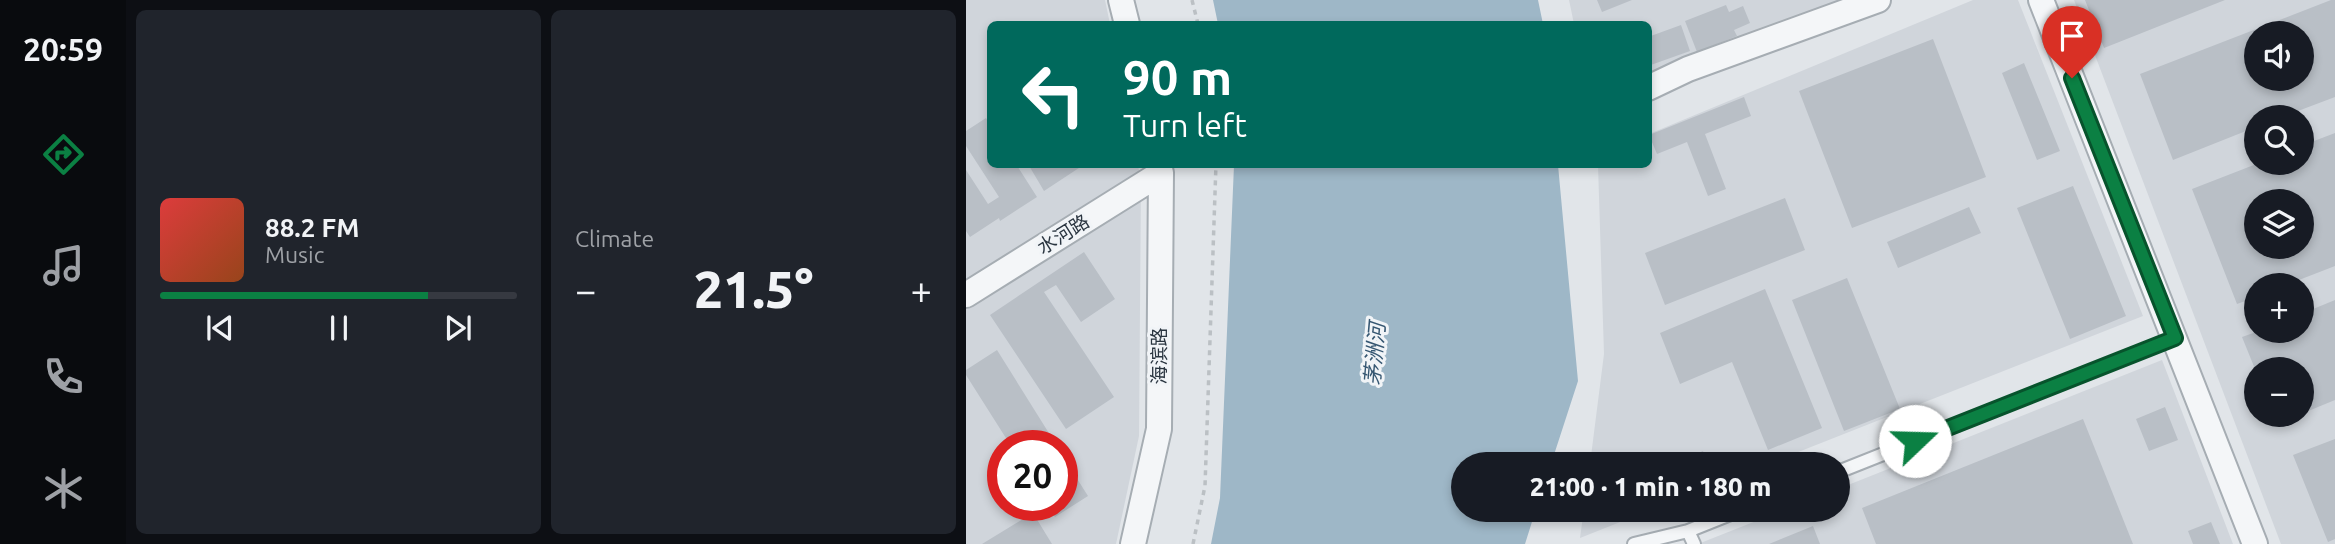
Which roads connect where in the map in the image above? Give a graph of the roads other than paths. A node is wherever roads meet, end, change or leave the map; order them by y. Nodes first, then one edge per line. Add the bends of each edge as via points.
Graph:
1 (1121, 0) edge
2 (1878, 0) edge
3 (2041, 0) edge
4 (1126, 21) edge
5 (1652, 86) edge
6 (1160, 169) edge
7 (966, 295) edge
8 (2175, 338) junction
9 (1850, 467) edge
10 (1710, 522) edge
11 (1688, 531) junction
12 (1133, 544) edge
13 (1634, 544) edge
14 (1694, 544) edge
15 (2255, 544) edge

1 - 4 street
2 - 5 street
3 - 8 street
6 - 7 street, 水河路
6 - 12 street, 海滨路 via 1159,429
8 - 9 lane
8 - 15 street
10 - 11 lane
11 - 13 lane
11 - 14 lane

